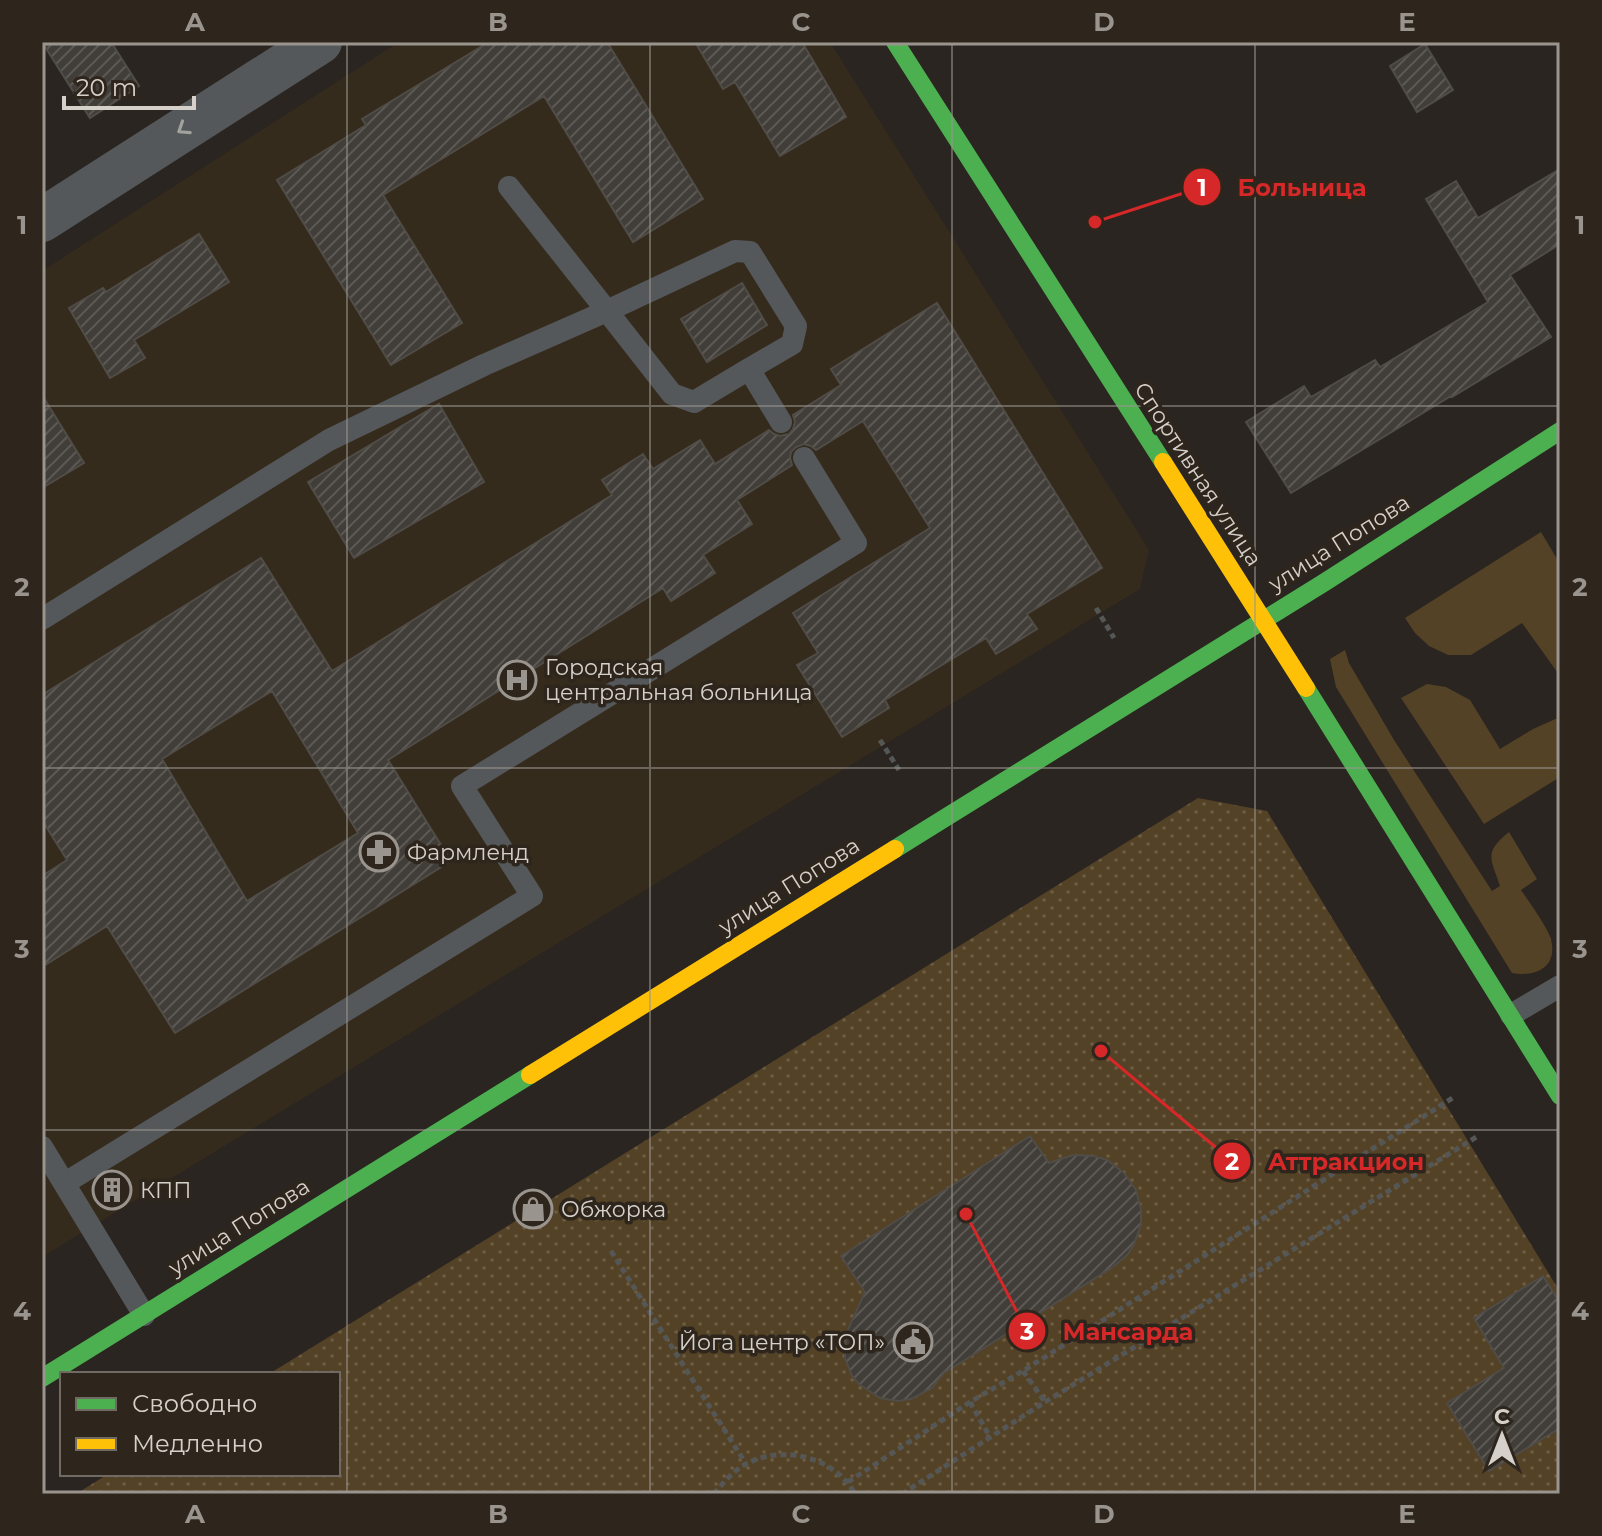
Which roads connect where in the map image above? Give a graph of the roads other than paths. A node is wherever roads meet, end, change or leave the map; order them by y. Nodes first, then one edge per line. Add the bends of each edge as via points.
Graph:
1 (320, 42) edge
2 (895, 42) edge
3 (509, 187) dead end
4 (42, 220) edge
5 (607, 311) junction
6 (749, 369) junction
7 (781, 422) dead end
8 (1560, 431) edge
9 (804, 458) dead end
10 (42, 619) edge
11 (1262, 620) junction
12 (1560, 986) edge
13 (1511, 1015) junction
14 (1560, 1096) edge
15 (42, 1147) edge
16 (65, 1183) junction
17 (144, 1315) junction
18 (42, 1378) edge

1 -> 4 street
2 - 11 street, Спортивная улица
3 - 5 lane
5 - 6 lane via 672,394 694,402
5 - 6 lane via 735,251 750,252 796,326 792,344
5 - 10 lane via 329,440
6 - 7 lane
8 - 11 street, улица Попова
9 - 16 lane via 856,543 462,786 532,896
11 - 13 street, Спортивная улица
11 - 17 street, улица Попова
12 - 13 lane
13 - 14 street, Спортивная улица
15 - 16 lane
16 - 17 lane
17 - 18 street, улица Попова

